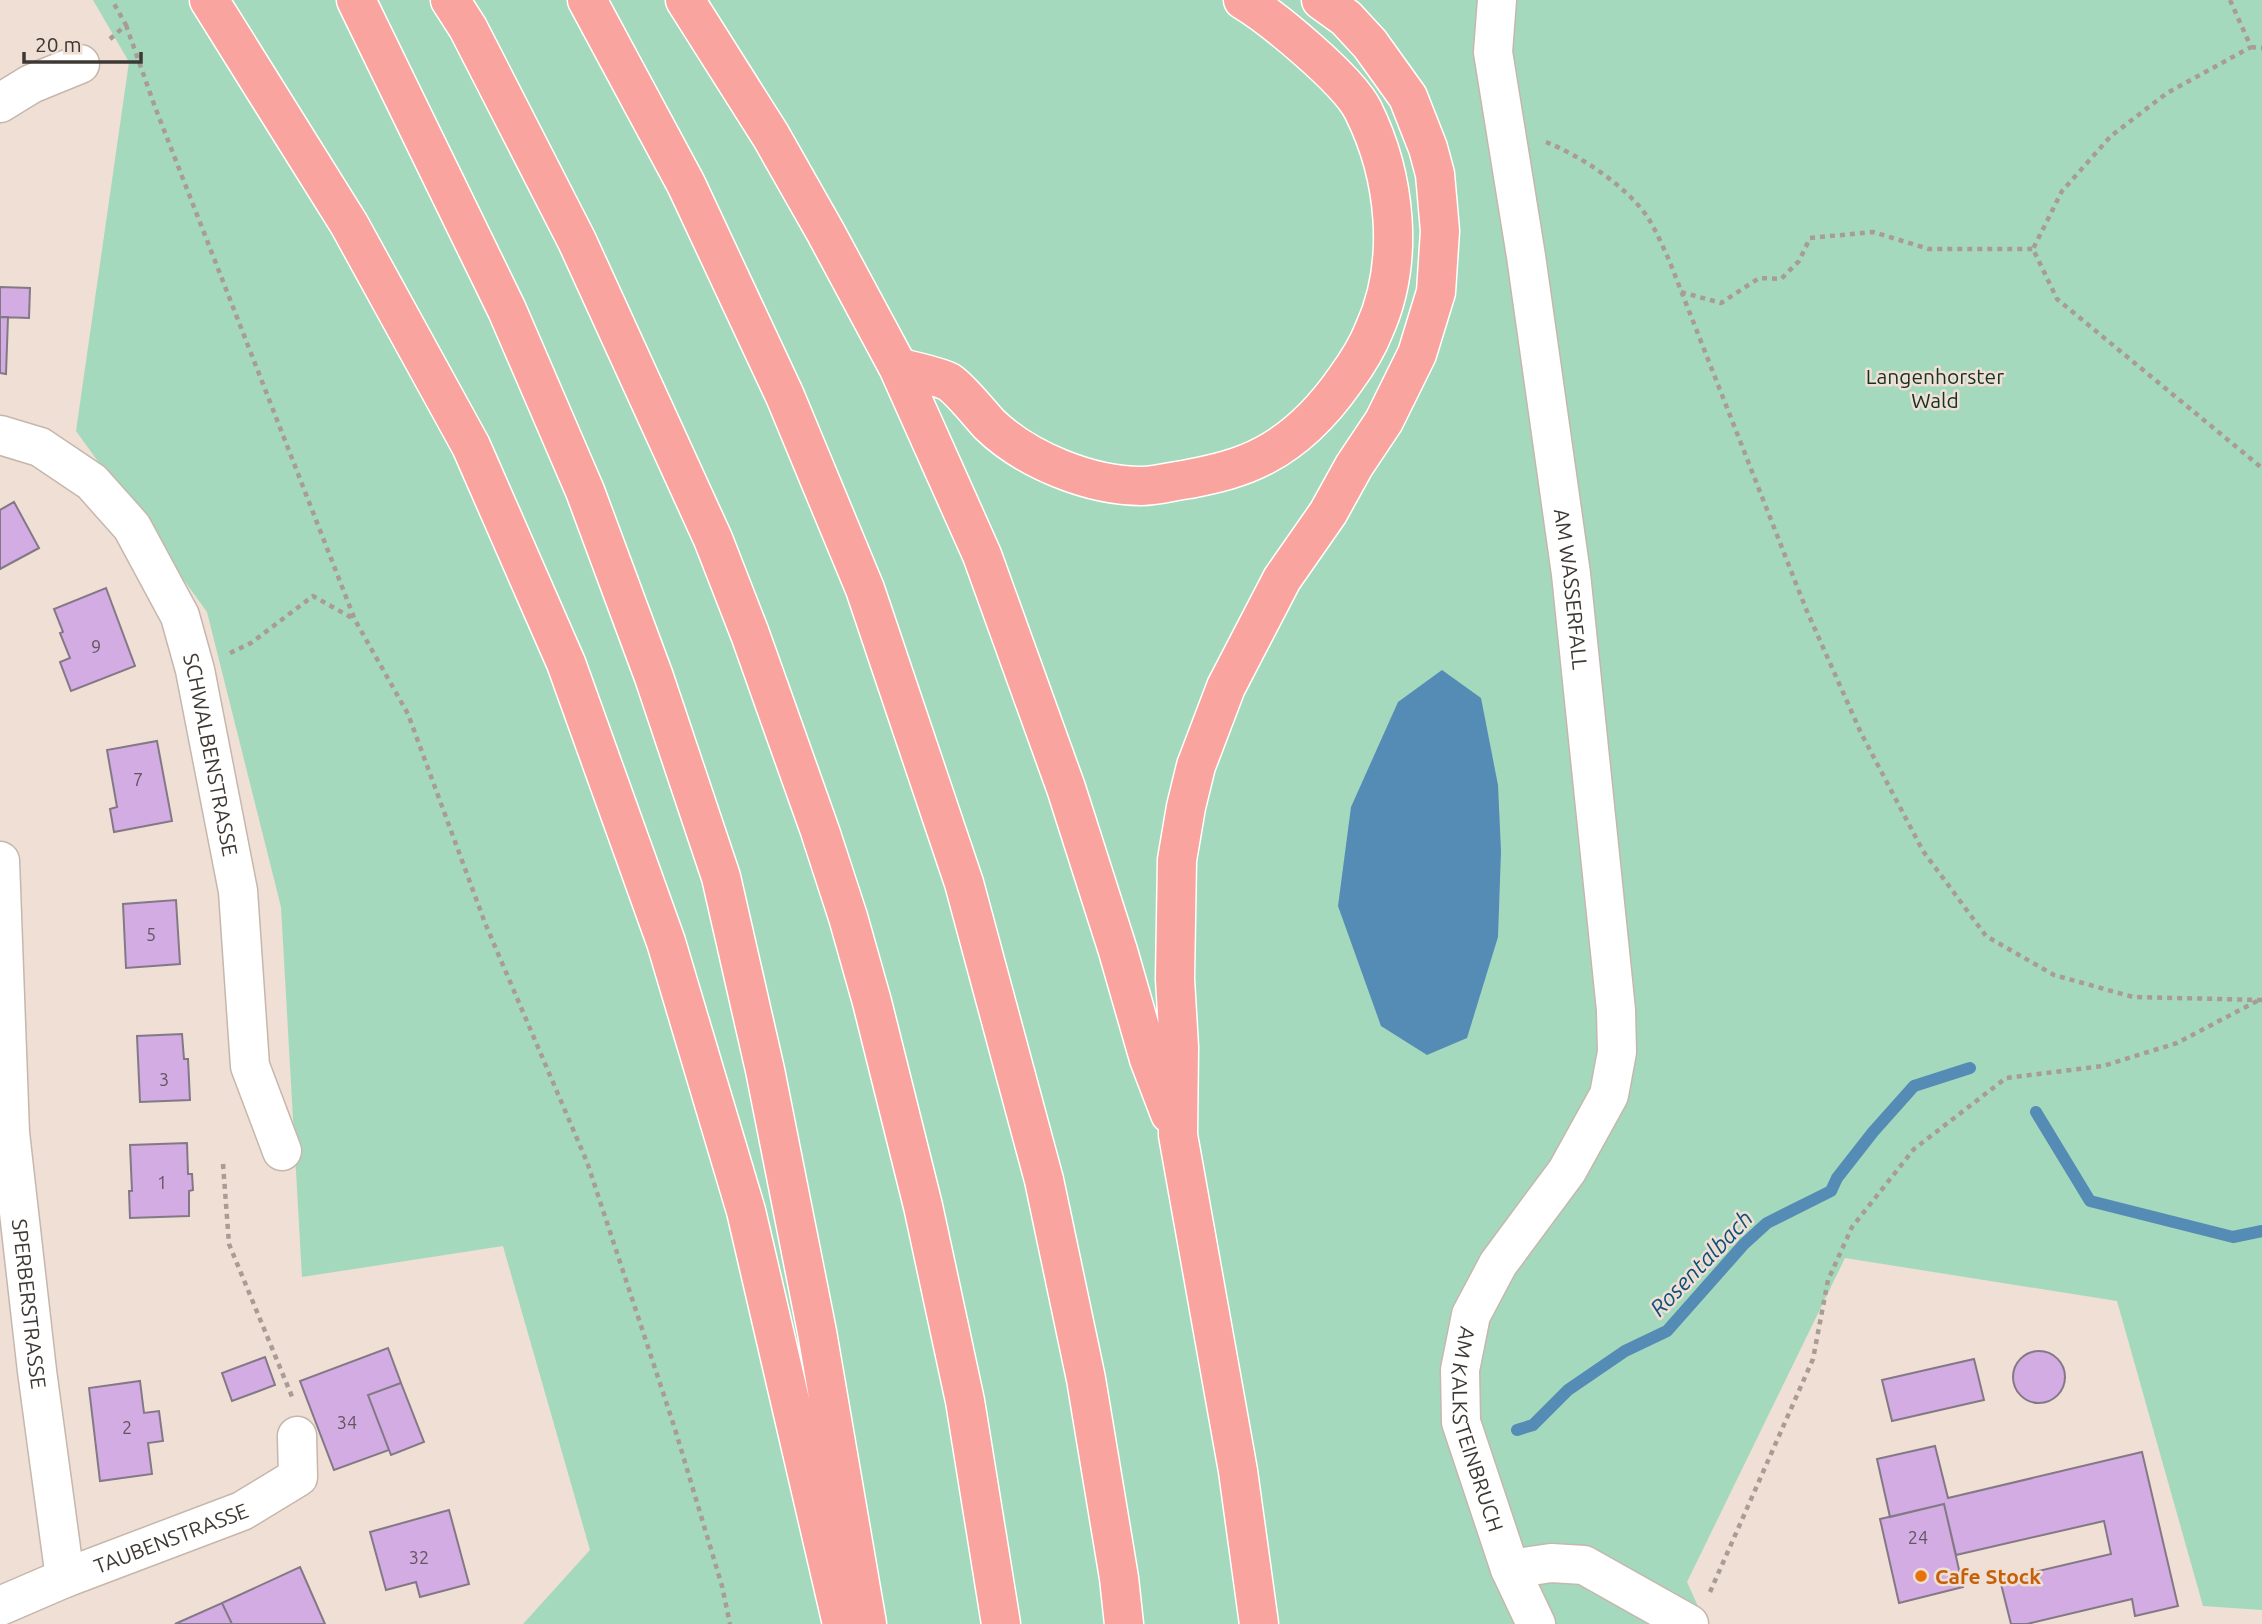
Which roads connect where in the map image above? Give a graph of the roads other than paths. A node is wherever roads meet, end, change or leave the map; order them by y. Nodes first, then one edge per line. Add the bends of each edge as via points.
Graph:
1 (209, 0) edge
2 (356, 0) edge
3 (450, 0) edge
4 (587, 0) edge
5 (685, 0) edge
6 (1243, 0) edge
7 (1321, 0) edge
8 (1497, 0) edge
9 (80, 64) dead end
10 (0, 103) edge
11 (898, 367) junction
12 (0, 435) edge
13 (0, 861) edge
14 (1178, 1135) junction
15 (282, 1151) dead end
16 (1567, 1171) joint
17 (297, 1436) road end
18 (1510, 1569) junction
19 (65, 1578) junction
20 (0, 1605) edge
21 (1698, 1611) edge
22 (842, 1624) edge
23 (867, 1624) edge
24 (1000, 1624) edge
25 (1124, 1624) edge
26 (1259, 1624) edge
27 (1535, 1624) edge

1 - 22 highway via 349,224 471,446 566,663 666,942 746,1211
2 - 23 highway via 507,310 585,491 721,877 817,1332
3 - 24 highway via 577,241 713,539 820,831 865,978 923,1206 965,1402
4 - 25 highway via 686,184 785,396 865,589 964,883 1044,1180 1086,1379
5 - 11 highway via 771,136
6 - 11 highway via 1301,44 1362,107 1392,204 1392,265 1378,319 1357,363 1302,430 1264,455 1218,474 1143,486 1097,480 1038,460 992,426 949,382
7 - 14 highway via 1370,44 1408,97 1419,122 1435,174 1440,231 1436,292 1417,354 1384,421 1282,579 1226,687 1196,766 1177,860
8 - 16 street, AM WASSERFALL via 1493,52 1571,574 1616,1010 1609,1095
9 - 10 street
11 - 14 highway via 982,555 1066,788 1149,1059
12 - 15 street, SCHWALBENSTRASSE via 40,447 92,482 132,527 180,616 195,670 238,891 250,1066
13 - 19 street, SPERBERSTRASSE via 10,1133
14 - 26 highway via 1238,1471
16 - 18 street, AM KALKSTEINBRUCH via 1498,1264 1471,1315 1460,1370 1461,1422
17 - 19 street, TAUBENSTRASSE via 298,1477 242,1511
18 - 21 street via 1550,1563 1584,1565
18 - 27 street, AM KALKSTEINBRUCH
19 - 20 street, TAUBENSTRASSE

